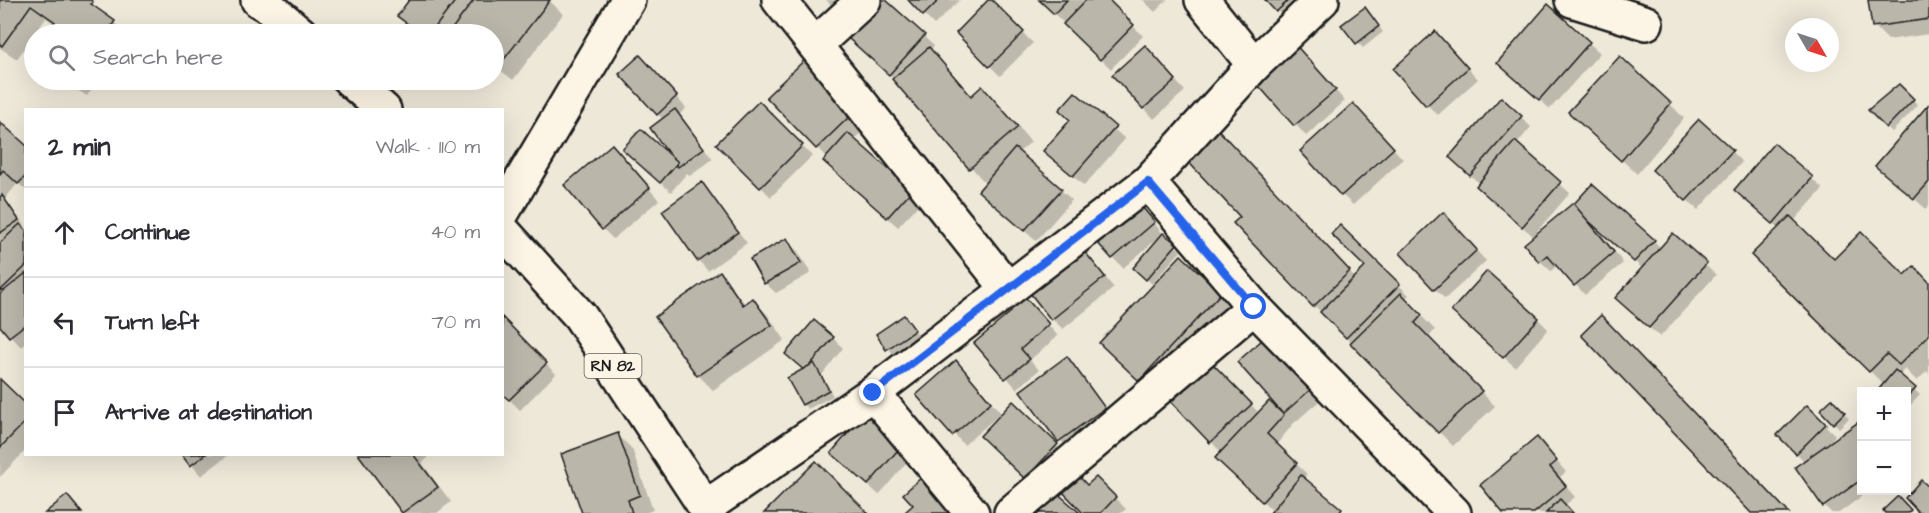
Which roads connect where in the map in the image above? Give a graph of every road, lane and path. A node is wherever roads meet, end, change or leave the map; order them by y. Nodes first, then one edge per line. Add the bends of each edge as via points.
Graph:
1 (258, 0) edge
2 (628, 0) edge
3 (779, 0) edge
4 (864, 0) edge
5 (1202, 0) edge
6 (1322, 0) edge
7 (1572, 0) edge
8 (1646, 23) dead end
9 (289, 24) edge
10 (815, 45) junction
11 (1254, 65) junction
12 (361, 90) edge
13 (382, 108) edge
14 (1148, 182) junction
15 (504, 210) edge
16 (504, 232) edge
17 (1008, 289) junction
18 (1254, 307) junction
19 (873, 393) junction
20 (707, 510) edge
21 (1445, 510) edge
22 (972, 513) edge
23 (1011, 513) edge

1 - 9 street
2 - 15 street
3 - 10 street
4 - 10 street
5 - 11 street
6 - 11 street
7 - 8 street
10 - 17 street
11 - 14 street
12 - 13 street
14 - 17 street
14 - 18 street
16 - 20 street, RN 82 via 580,316
17 - 19 street
18 - 21 street
18 - 23 street
19 - 20 street
19 - 22 street

